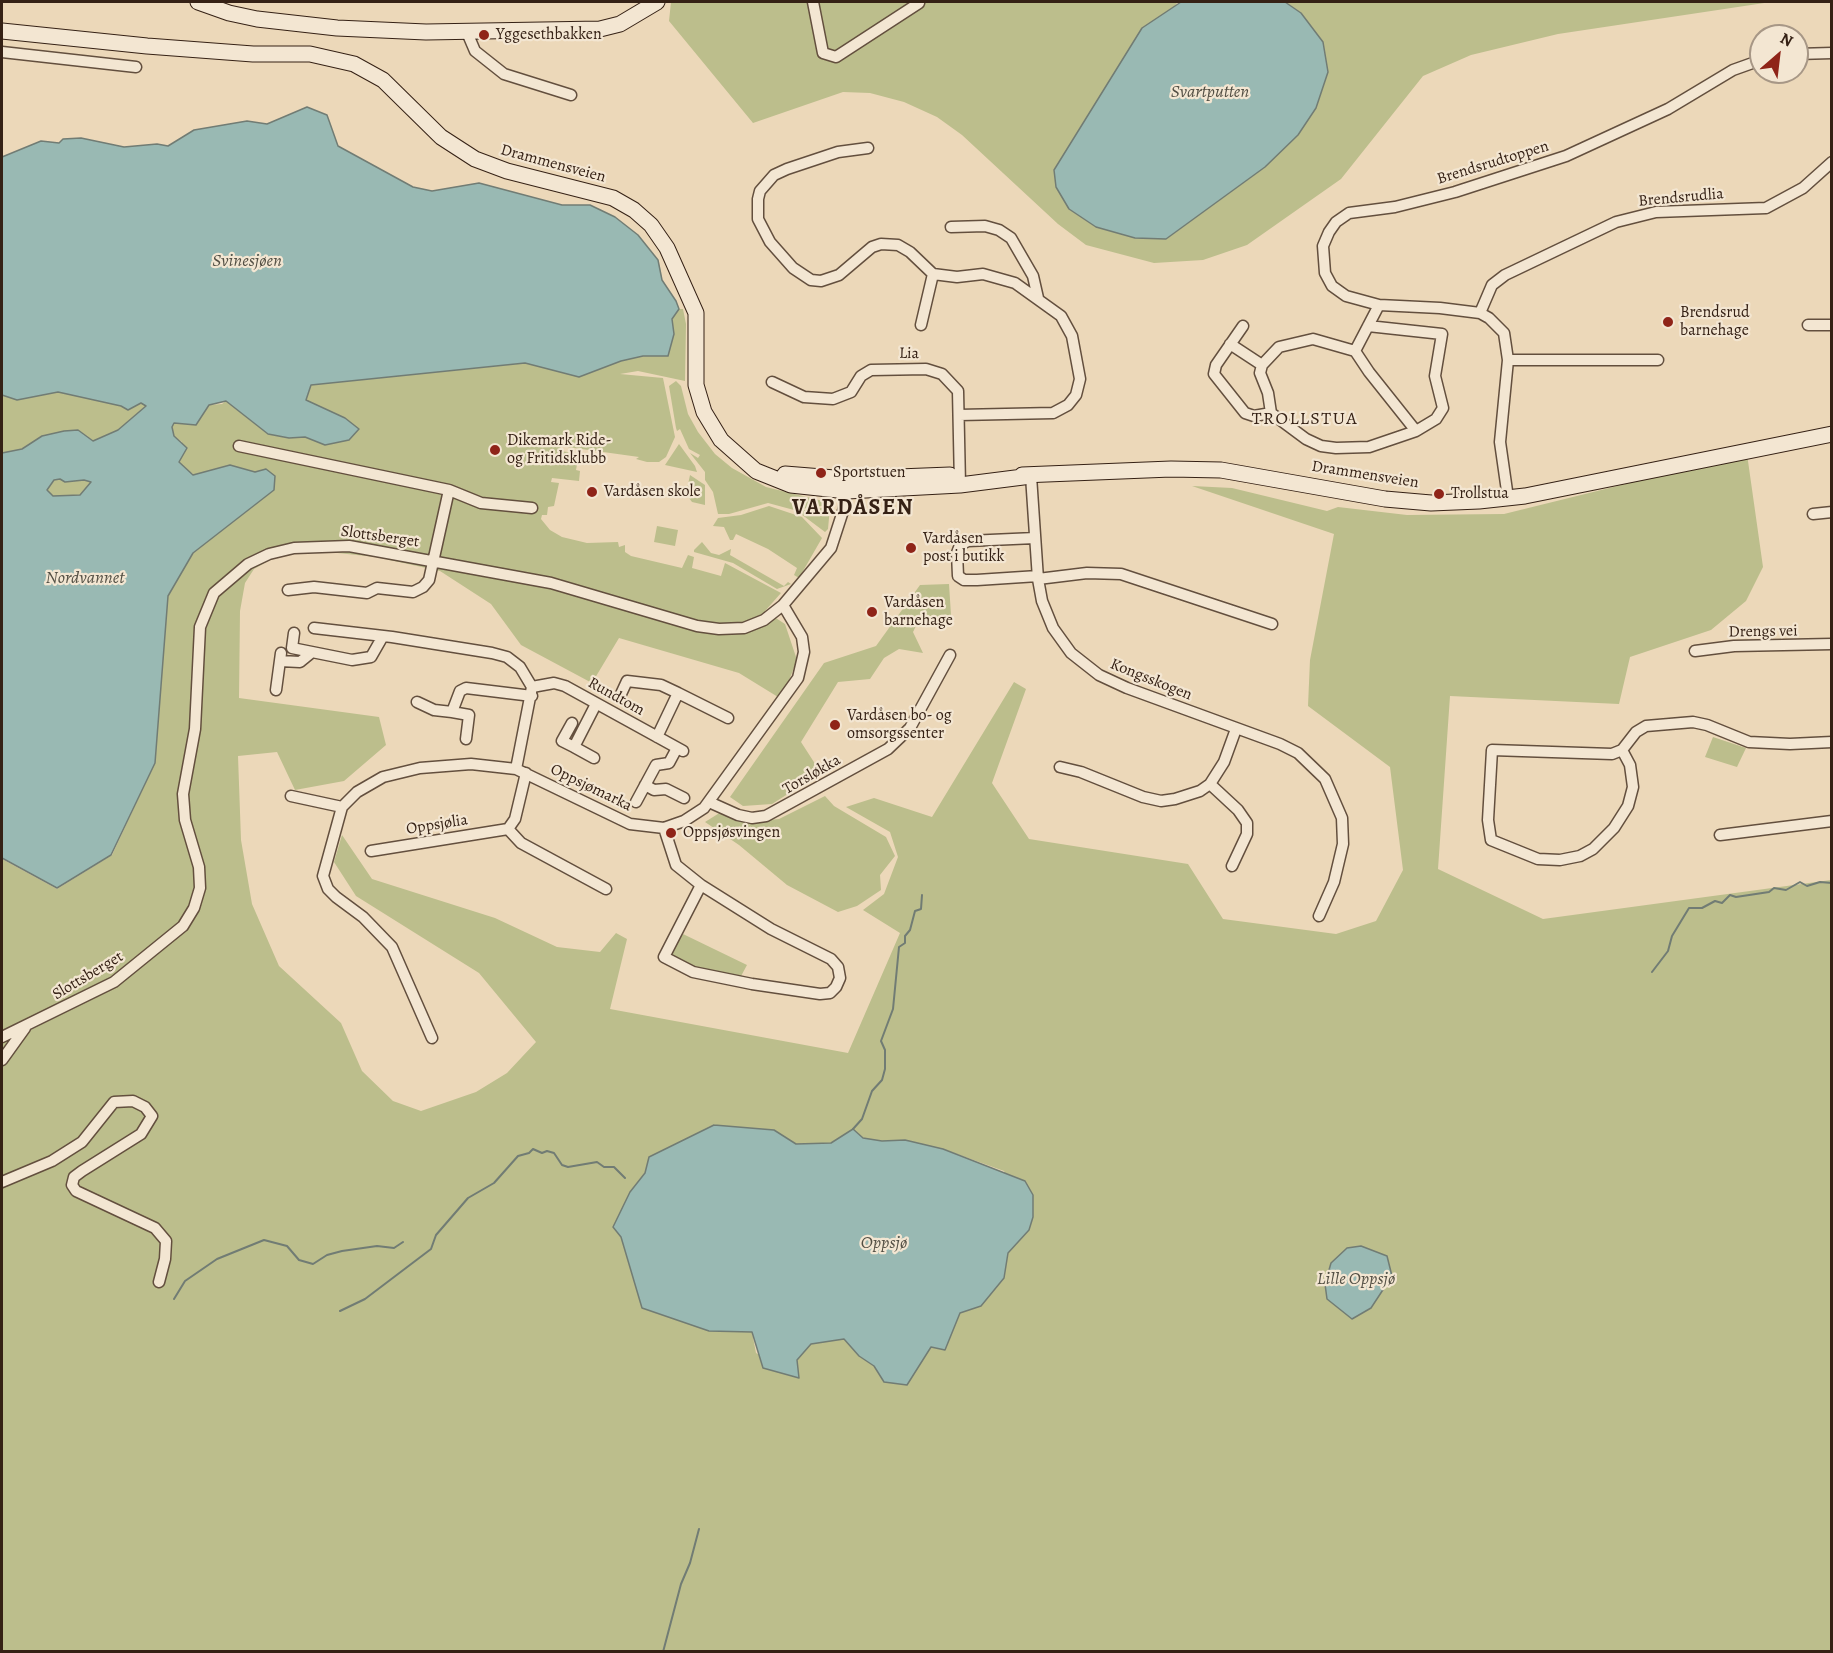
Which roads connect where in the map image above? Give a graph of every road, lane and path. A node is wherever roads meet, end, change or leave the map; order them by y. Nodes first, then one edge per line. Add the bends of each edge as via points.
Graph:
1 (198, 2) edge
2 (657, 2) edge
3 (813, 2) edge
4 (919, 3) dead end
5 (213, 5) edge
6 (466, 30) junction
7 (2, 31) edge
8 (2, 52) edge
9 (1832, 53) edge
10 (1809, 54) edge
11 (1749, 64) edge
12 (136, 67) dead end
13 (571, 95) dead end
14 (868, 148) dead end
15 (1832, 162) edge
16 (951, 227) dead end
17 (933, 274) junction
18 (1038, 298) junction
19 (1379, 305) junction
20 (1480, 313) junction
21 (921, 325) dead end
22 (1808, 325) dead end
23 (1832, 325) edge
24 (1243, 326) dead end
25 (1368, 326) junction
26 (1230, 344) junction
27 (1355, 351) junction
28 (1508, 360) junction
29 (1658, 360) dead end
30 (1262, 365) junction
31 (772, 382) dead end
32 (1271, 413) junction
33 (959, 415) junction
34 (1416, 431) junction
35 (1832, 434) edge
36 (239, 446) dead end
37 (1031, 476) junction
38 (959, 480) junction
39 (847, 485) junction
40 (450, 490) junction
41 (1508, 498) junction
42 (532, 508) dead end
43 (1832, 512) edge
44 (1813, 514) dead end
45 (1035, 538) junction
46 (433, 559) junction
47 (1038, 577) junction
48 (288, 590) dead end
49 (783, 605) junction
50 (1272, 624) dead end
51 (314, 628) dead end
52 (294, 633) dead end
53 (383, 636) junction
54 (1832, 644) edge
55 (1695, 651) dead end
56 (311, 653) junction
57 (950, 655) dead end
58 (276, 690) dead end
59 (532, 692) junction
60 (678, 693) junction
61 (417, 702) dead end
62 (616, 703) junction
63 (596, 704) junction
64 (452, 712) junction
65 (728, 718) dead end
66 (584, 729) junction
67 (1236, 729) junction
68 (657, 737) junction
69 (466, 739) dead end
70 (1832, 742) edge
71 (574, 747) junction
72 (1622, 750) junction
73 (594, 758) dead end
74 (1060, 767) dead end
75 (521, 771) junction
76 (1210, 784) junction
77 (645, 786) junction
78 (291, 795) dead end
79 (684, 798) dead end
80 (636, 802) dead end
81 (709, 802) junction
82 (342, 807) junction
83 (1832, 821) edge
84 (664, 828) junction
85 (508, 829) junction
86 (1720, 835) dead end
87 (371, 850) dead end
88 (1232, 866) dead end
89 (701, 885) junction
90 (606, 889) dead end
91 (1319, 916) dead end
92 (25, 1028) junction
93 (2, 1037) edge
94 (432, 1038) dead end
95 (2, 1060) edge
96 (2, 1182) edge
97 (159, 1282) dead end

1 - 5 main road
2 - 6 main road via 620,24 600,29
3 - 4 street via 823,53 836,57
5 - 6 main road via 257,19 337,28 401,32
6 - 13 street via 475,51 504,74
7 - 39 main road, Drammensveien via 254,54 310,54 342,60 383,80 441,137 475,159 622,202 643,216 660,236 686,287 697,324 699,398 721,440 738,457 781,473
8 - 12 street
9 - 10 street
11 - 19 street, Brendsrudtoppen via 1668,109 1566,156 1455,192 1395,207 1361,210 1336,222 1323,246 1332,286 1346,296
14 - 17 street via 838,152 774,175 758,199 762,228 782,257 811,280 839,275 881,244 898,245
15 - 20 street, Brendsrudlia via 1803,188 1766,208 1656,212 1616,222 1505,275 1492,285
16 - 18 street via 985,226 1011,238 1034,276
17 - 18 street via 997,276
17 - 21 street
18 - 33 street via 1061,316 1072,336 1080,379 1076,395 1053,413
19 - 20 street, Brendsrudtoppen
19 - 25 street
20 - 28 street via 1504,333
22 - 23 street
24 - 26 street
25 - 27 street
25 - 34 street via 1442,334 1435,376 1443,408 1436,419
26 - 30 street
26 - 32 street via 1216,365 1214,374 1218,381 1245,413
27 - 30 street via 1323,340 1299,340 1279,347
27 - 34 street
28 - 29 street
28 - 41 street via 1500,442
30 - 32 street via 1260,373
31 - 33 street, Lia via 804,397 833,399 851,392 861,376 871,370 926,369 942,374 958,391
32 - 34 street via 1321,446 1369,447
33 - 38 street, Lia
35 - 41 main road, Drammensveien
36 - 40 street
37 - 38 main road, Drammensveien
37 - 41 main road, Drammensveien via 1195,469 1251,474 1401,500 1452,503
37 - 45 street, Kongsskogen
38 - 39 main road, Drammensveien
39 - 49 street, Slottsberget via 831,548
40 - 42 street via 482,503
40 - 46 street
43 - 44 street
45 - 47 street, Kongsskogen
45 - 47 street via 968,541 960,545 957,553 958,576 964,580
46 - 48 street via 429,580 413,592 377,588 367,592 314,587
46 - 49 street, Slottsberget via 551,583 672,620 719,629 744,628 764,620
46 - 92 street, Slottsberget via 349,546 294,548 248,564 214,593 200,627 195,729 183,794 185,820 199,867 200,888 194,908 183,926 114,982
47 - 50 street via 1120,574
47 - 67 street, Kongsskogen via 1053,628 1071,653 1098,675
49 - 81 street, Oppsjømarka via 802,637 802,668 789,692
51 - 53 street
52 - 56 street via 292,648
53 - 56 street via 371,657 352,660
53 - 59 street via 507,657 520,667
54 - 55 street, Drengs vei via 1734,646
56 - 58 street via 300,662 281,657
57 - 81 street, Torsløkka via 910,728 888,750 766,816 738,815
59 - 63 street, Rundtom via 554,683
59 - 64 street, Rundtom via 466,688 460,691
59 - 75 street
60 - 62 street via 661,685 627,681
60 - 65 street
60 - 68 street
61 - 64 street via 434,710
62 - 63 street, Rundtom
62 - 68 street, Rundtom
63 - 66 street
64 - 69 street via 470,711
66 - 71 street
66 - 71 street via 568,720 562,741
67 - 76 street via 1224,762
67 - 91 street, Kongsskogen via 1298,753 1332,791 1342,818 1343,844 1334,882
68 - 77 street, Rundtom via 680,749 669,763 656,765
70 - 72 street via 1749,742 1693,722 1646,726
71 - 73 street
72 - 72 street via 1612,754 1492,750 1488,820 1491,840 1538,859 1560,860 1593,849 1614,828 1628,806 1633,787 1630,765
74 - 76 street via 1161,801 1188,795
75 - 82 street, Oppsjømarka via 450,764 394,773 368,784
75 - 84 street, Oppsjømarka via 630,824
75 - 85 street via 515,819
76 - 88 street via 1247,823 1247,834
77 - 79 street via 666,789
77 - 80 street
78 - 82 street
81 - 84 street, Oppsjømarka via 684,821
82 - 94 street via 323,876 328,889 392,947
83 - 86 street
84 - 89 street via 676,865
85 - 87 street, Oppsjølia
85 - 90 street via 521,843
89 - 89 street via 771,929 831,959 840,978 836,987 830,993 820,994 752,984 693,972 664,957
92 - 93 street, Slottsberget
92 - 95 street, Slottsberget
96 - 97 street via 52,1161 82,1142 114,1102 133,1101 145,1107 152,1116 141,1134 82,1171 74,1177 72,1185 76,1191 155,1228 166,1241

